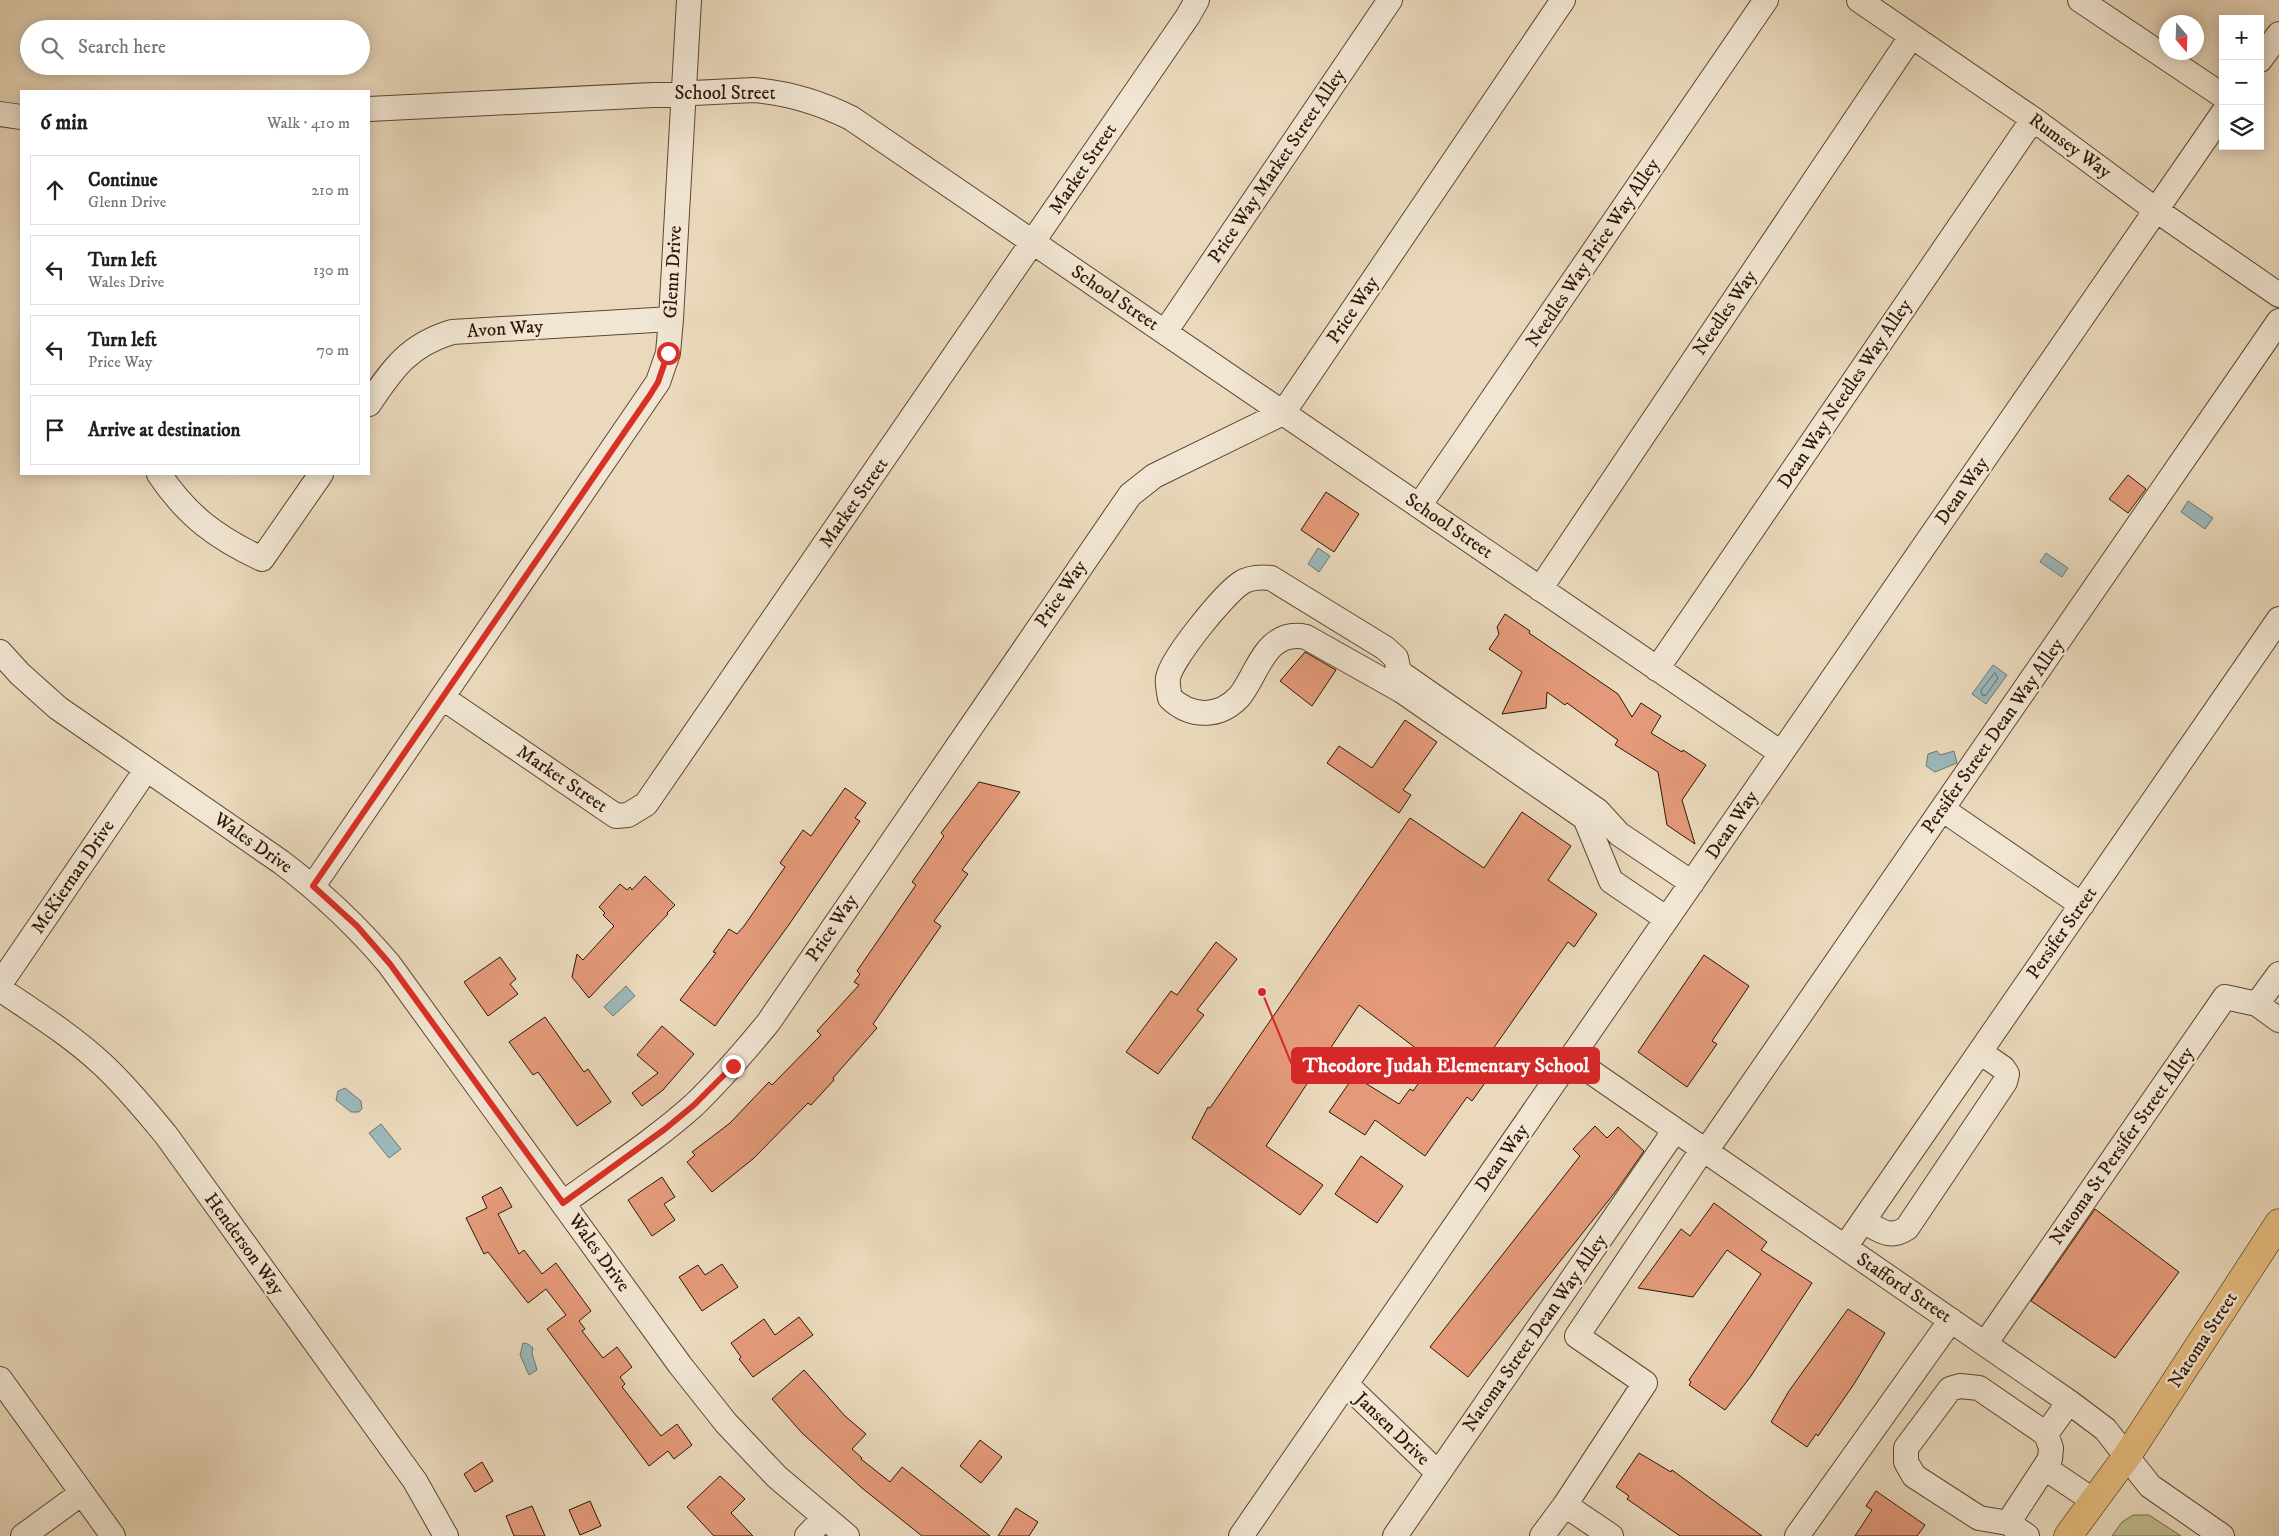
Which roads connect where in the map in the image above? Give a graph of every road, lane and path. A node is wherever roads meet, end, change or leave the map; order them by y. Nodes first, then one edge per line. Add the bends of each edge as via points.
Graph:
1 (688, 0) edge
2 (1196, 0) edge
3 (1390, 0) edge
4 (1563, 0) edge
5 (1766, 0) edge
6 (1858, 0) edge
7 (2080, 0) edge
8 (2279, 34) edge
9 (1911, 37) junction
10 (2264, 55) edge
11 (683, 92) junction
12 (2219, 93) edge
13 (370, 109) edge
14 (0, 114) edge
15 (20, 117) edge
16 (2033, 119) junction
17 (2219, 119) edge
18 (2156, 210) junction
19 (1033, 242) junction
20 (2279, 295) edge
21 (670, 319) junction
22 (2279, 321) edge
23 (1165, 332) junction
24 (370, 403) edge
25 (1283, 413) junction
26 (160, 475) edge
27 (320, 475) edge
28 (1419, 506) junction
29 (1540, 589) junction
30 (2279, 619) edge
31 (0, 652) edge
32 (1657, 669) junction
33 (443, 698) junction
34 (1781, 753) junction
35 (146, 770) junction
36 (1942, 809) junction
37 (1692, 883) junction
38 (313, 886) junction
39 (2082, 905) junction
40 (1667, 919) junction
41 (2279, 974) edge
42 (0, 984) edge
43 (0, 989) edge
44 (2257, 1004) junction
45 (2279, 1020) edge
46 (1980, 1052) junction
47 (1570, 1058) junction
48 (1675, 1130) junction
49 (1704, 1150) junction
50 (563, 1203) junction
51 (1863, 1221) junction
52 (2279, 1223) edge
53 (1845, 1247) junction
54 (1950, 1320) junction
55 (1985, 1344) junction
56 (0, 1379) edge
57 (1346, 1384) junction
58 (2069, 1402) junction
59 (2046, 1434) junction
60 (2127, 1456) junction
61 (2044, 1468) junction
62 (1438, 1473) junction
63 (82, 1493) junction
64 (2094, 1501) junction
65 (1565, 1505) junction
66 (824, 1518) junction
67 (2018, 1530) edge
68 (23, 1536) edge
69 (113, 1536) edge
70 (446, 1536) edge
71 (808, 1536) edge
72 (847, 1536) edge
73 (1241, 1536) edge
74 (1395, 1536) edge
75 (1542, 1536) edge
76 (1611, 1536) edge
77 (1797, 1536) edge
78 (2068, 1536) edge
79 (2222, 1536) edge

1 - 11 street, Glenn Drive
2 - 19 street, Market Street
3 - 23 street, Price Way Market Street Alley
4 - 25 street, Price Way
5 - 28 street, Needles Way Price Way Alley
6 - 9 street, Rumsey Way
7 - 12 street
8 - 10 street
9 - 16 street, Rumsey Way
9 - 29 street, Needles Way
11 - 13 street, School Street
11 - 19 street, School Street via 754,90 783,93 825,105 850,118
11 - 21 street, Glenn Drive
14 - 15 street
16 - 18 street, Rumsey Way
16 - 32 street, Dean Way Needles Way Alley
17 - 18 street, Dean Way
18 - 20 street, Rumsey Way
18 - 34 street, Dean Way
19 - 23 street, School Street
19 - 33 street, Market Street via 641,809 616,816
21 - 24 street, Avon Way via 452,332 429,340 408,353
21 - 33 street, Glenn Drive via 668,353 650,395
22 - 36 street, Persifer Street Dean Way Alley
23 - 25 street, School Street
25 - 28 street, School Street
25 - 50 street, Price Way via 1154,476 1130,495 768,1023 733,1066 694,1105
26 - 27 street via 190,514 236,547 262,559
28 - 29 street, School Street
29 - 32 street, School Street
30 - 39 street, Persifer Street
31 - 35 street, Wales Drive via 58,708
32 - 34 street, School Street
33 - 38 street, Glenn Drive
34 - 37 street, Dean Way
35 - 38 street, Wales Drive
35 - 42 street, McKiernan Drive
36 - 39 street
36 - 49 street, Persifer Street Dean Way Alley
37 - 40 street, Dean Way
37 - 40 street via 1618,834 1598,811 1399,672 1396,658 1385,648 1271,578 1257,577 1241,582 1180,652 1168,678 1170,698 1178,706 1196,714 1219,710 1239,697 1258,661 1270,648 1284,639 1298,635 1306,637 1402,691 1585,818 1611,881
38 - 50 street, Wales Drive via 357,926 390,964
39 - 46 street, Persifer Street
40 - 47 street, Dean Way
41 - 44 street
43 - 70 street, Henderson Way via 64,1033 136,1098 415,1481
44 - 45 street, Natoma St Persifer Street Alley
44 - 55 street, Natoma St Persifer Street Alley via 2225,997
46 - 51 street, Persifer Street
46 - 51 street via 2003,1068 2007,1074 2005,1082 1908,1228 1898,1234 1886,1233
47 - 48 street, Stafford Street
47 - 57 street, Dean Way
48 - 49 street, Stafford Street
48 - 62 street, Natoma Street Dean Way Alley
49 - 53 street, Stafford Street
49 - 65 street, Persifer Street Dean Way Alley via 1577,1336 1645,1383
50 - 66 street, Wales Drive via 726,1423 777,1477
51 - 53 street, Persifer Street
52 - 60 main road, Natoma Street
53 - 54 street, Stafford Street
54 - 55 street, Stafford Street
54 - 77 street
55 - 58 street, Stafford Street
56 - 63 street
57 - 62 street, Jansen Drive
57 - 73 street, Dean Way
58 - 59 street
58 - 60 street, Stafford Street via 2105,1429
59 - 61 street via 2051,1448 2050,1459
59 - 67 street via 1979,1388 1960,1386 1950,1389 1906,1448 1906,1462 1914,1476 1979,1518
60 - 64 main road, Natoma Street
60 - 79 street, Stafford Street via 2150,1486
61 - 64 street
61 - 67 street
62 - 74 street, Natoma Street Dean Way Alley
63 - 68 street
63 - 69 street
64 - 78 main road, Natoma Street
65 - 75 street
65 - 76 street
66 - 71 street
66 - 72 street, Wales Drive

